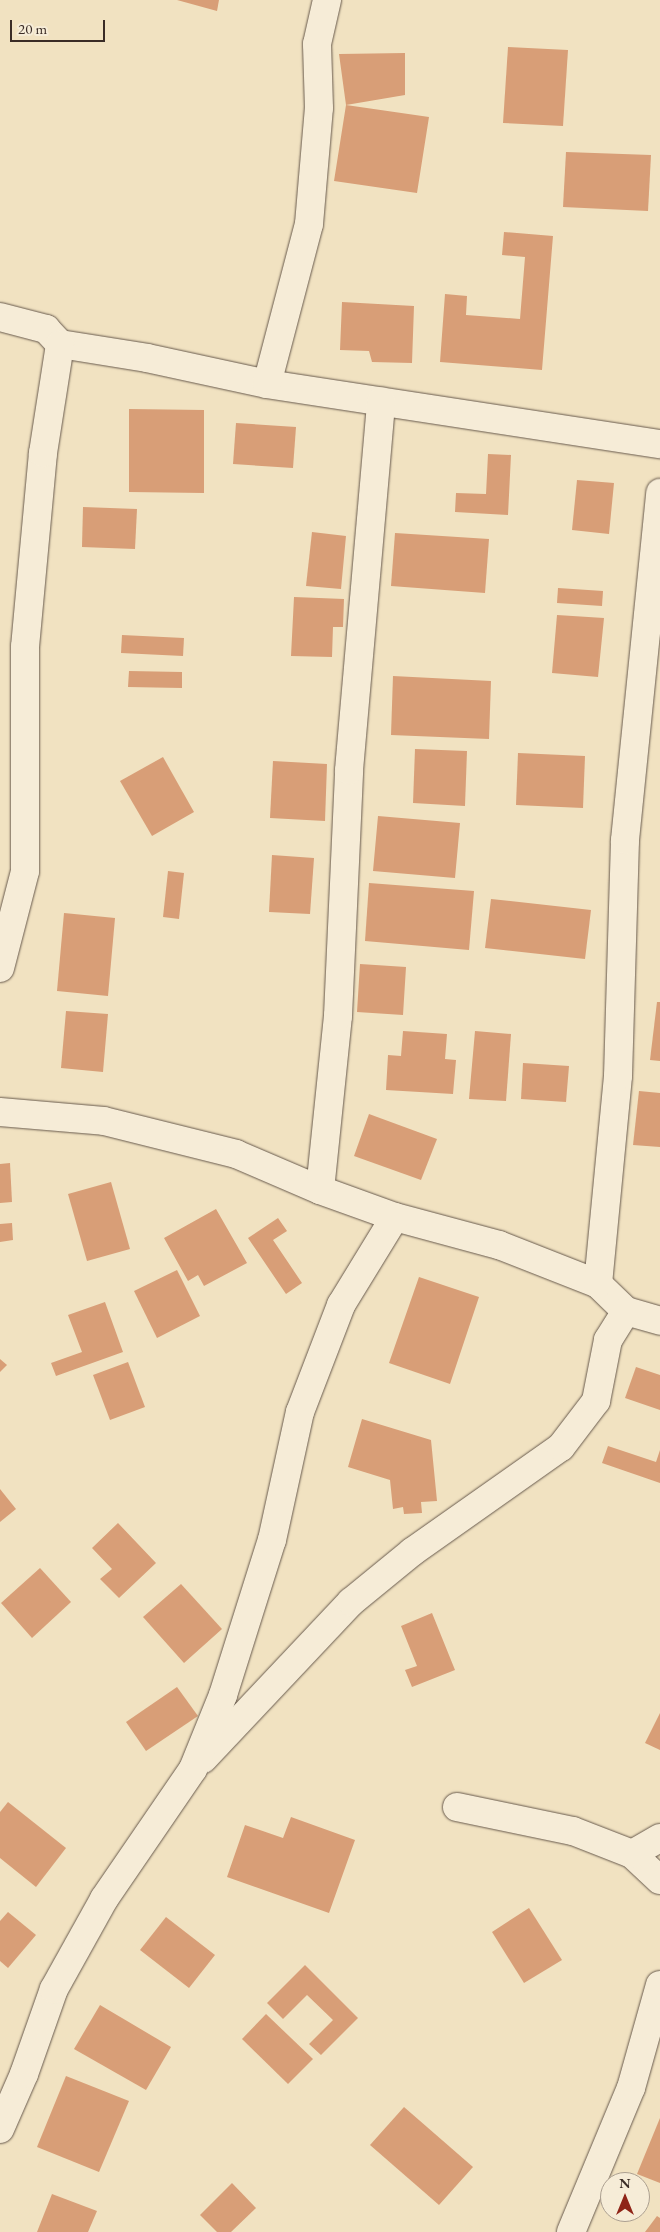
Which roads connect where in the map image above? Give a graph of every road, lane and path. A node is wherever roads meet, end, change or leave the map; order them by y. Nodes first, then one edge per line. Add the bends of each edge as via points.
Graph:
1 (327, 0) edge
2 (0, 317) edge
3 (60, 344) junction
4 (267, 384) junction
5 (381, 400) junction
6 (660, 444) edge
7 (660, 493) edge
8 (0, 968) edge
9 (0, 1112) edge
10 (320, 1190) junction
11 (395, 1217) junction
12 (598, 1284) junction
13 (626, 1311) junction
14 (660, 1321) edge
15 (193, 1769) junction
16 (457, 1807) dead end
17 (660, 1838) edge
18 (632, 1854) junction
19 (660, 1880) edge
20 (660, 1985) edge
21 (0, 2129) edge
22 (571, 2232) edge

1 - 4 street via 316,44 319,108 309,224
2 - 3 street via 46,329
3 - 4 street via 147,358
3 - 8 street via 42,453 25,647 25,871
4 - 5 street
5 - 6 street
5 - 10 street via 349,770 338,1016
7 - 12 street via 625,840 618,1076
9 - 10 street via 104,1121 236,1154
10 - 11 street
11 - 12 street via 499,1245
11 - 15 street via 340,1305 300,1412 269,1549 223,1695
12 - 13 street
13 - 14 street
13 - 15 street via 608,1340 596,1401 561,1447 412,1552 352,1602
15 - 21 street via 104,1900 54,1989 24,2074
16 - 18 street via 573,1831
17 - 18 street
18 - 19 street
20 - 22 street via 631,2088

